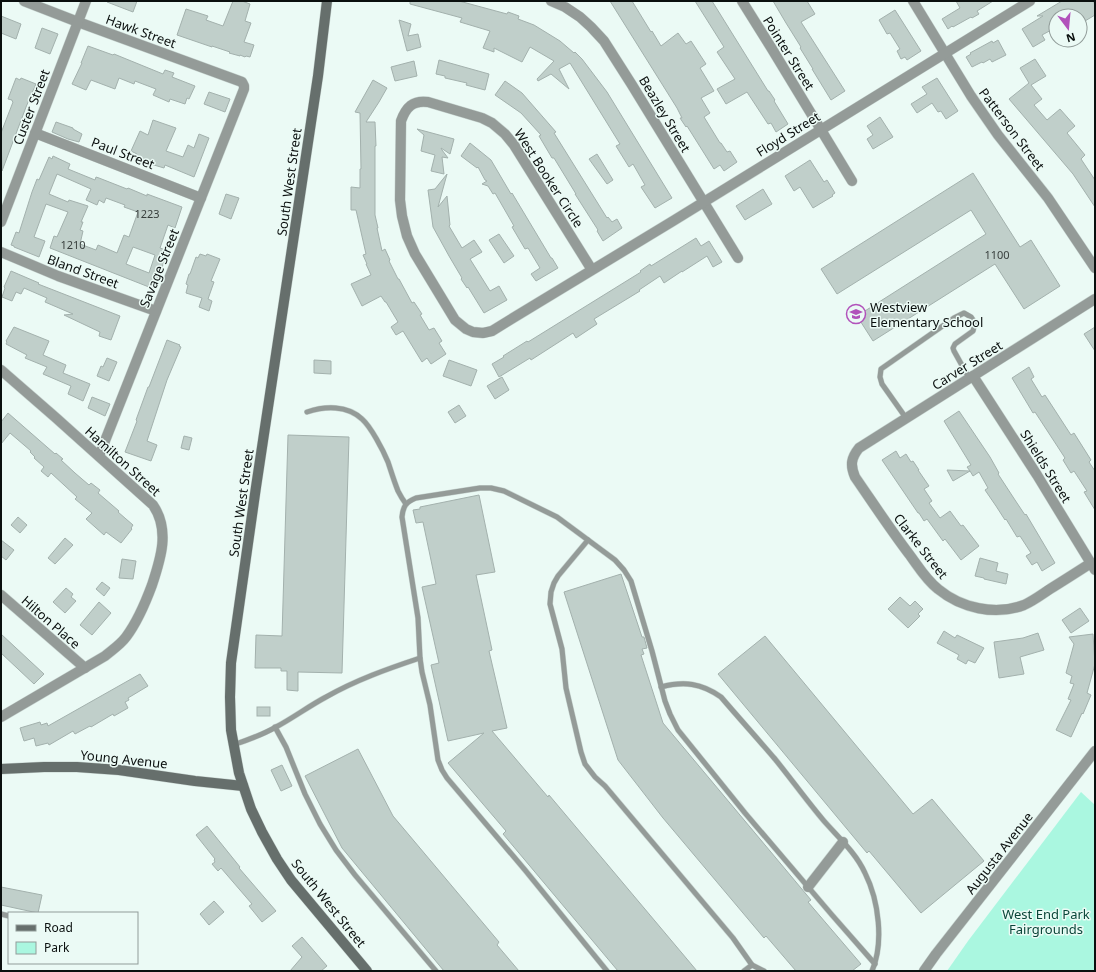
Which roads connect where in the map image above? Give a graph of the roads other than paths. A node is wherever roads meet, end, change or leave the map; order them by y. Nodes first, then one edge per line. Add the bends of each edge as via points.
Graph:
1 (24, 1) edge
2 (86, 1) edge
3 (327, 1) edge
4 (555, 1) edge
5 (742, 1) edge
6 (913, 1) edge
7 (1030, 1) edge
8 (78, 22) junction
9 (945, 53) junction
10 (244, 89) joint
11 (404, 112) joint
12 (821, 129) junction
13 (35, 133) junction
14 (852, 181) dead end
15 (201, 198) junction
16 (703, 202) junction
17 (1, 222) edge
18 (1, 252) edge
19 (738, 258) dead end
20 (1095, 268) edge
21 (592, 270) junction
22 (1095, 299) edge
23 (156, 311) junction
24 (1, 370) edge
25 (971, 377) junction
26 (307, 412) dead end
27 (906, 418) junction
28 (854, 454) joint
29 (99, 456) junction
30 (406, 504) junction
31 (588, 540) junction
32 (1093, 567) edge
33 (1, 595) edge
34 (420, 658) junction
35 (85, 668) junction
36 (661, 687) junction
37 (1, 717) edge
38 (275, 727) junction
39 (233, 745) junction
40 (1095, 751) edge
41 (1, 769) edge
42 (243, 786) junction
43 (843, 842) junction
44 (808, 887) junction
45 (752, 964) junction
46 (875, 964) junction
47 (367, 971) edge
48 (436, 971) edge
49 (607, 971) edge
50 (744, 971) edge
51 (764, 971) edge
52 (872, 971) edge
53 (924, 971) edge

1 - 8 street, Hawk Street
2 - 8 street, Custer Street
3 - 39 street, South West Street via 316,91 231,663
4 - 16 street, Beazley Street via 580,17 604,41
5 - 12 street, Pointer Street
6 - 9 street, Patterson Street
7 - 9 street, Floyd Street
8 - 10 street, Hawk Street via 242,82
8 - 13 street, Custer Street
9 - 12 street, Floyd Street
9 - 20 street, Patterson Street via 998,135 1048,198
10 - 15 street, Savage Street
11 - 21 street, West Booker Circle via 416,103 424,101 492,123 514,145
11 - 21 street, Floyd Street via 401,121 402,216 415,254 455,320 473,332 492,331
12 - 14 street, Pointer Street
12 - 16 street, Floyd Street
13 - 15 street, Paul Street
13 - 17 street, Custer Street
15 - 23 street, Savage Street
16 - 19 street, Beazley Street
16 - 21 street, Floyd Street
18 - 23 street, Bland Street via 58,276
22 - 25 street, Carver Street
23 - 29 street, Savage Street
24 - 29 street, Hamilton Street
25 - 27 street, Carver Street
25 - 27 lane via 953,348 974,331 975,323 972,317 964,313 881,369 882,384
25 - 32 street, Shields Street via 1037,475
26 - 30 lane via 330,407 350,412 362,419 379,443 398,491
27 - 28 street, Carver Street via 859,448
28 - 32 street, Clarke Street via 851,462 855,477 900,542 938,589 966,605 998,610 1024,605
29 - 35 street, Hamilton Street via 153,505 162,528 162,547 160,563 136,622 118,646
30 - 31 lane via 416,498 491,488 504,491 557,517
30 - 34 lane via 402,517 418,618
31 - 36 lane via 615,560 631,582
31 - 45 lane via 558,576 551,592 550,604 562,649 566,688 581,752 595,777 723,926
33 - 35 street, Hilton Place
34 - 38 lane via 354,682
34 - 49 lane via 438,760 446,778
35 - 37 street, Hamilton Street
36 - 43 lane via 674,684 701,686 721,697
36 - 44 lane via 678,730
38 - 39 lane
38 - 48 lane via 311,806 336,850
39 - 42 street, South West Street
40 - 53 street, Augusta Avenue
41 - 42 street, Young Avenue via 77,767
42 - 47 street, South West Street via 262,832 291,880
43 - 44 street
43 - 46 lane via 866,874 873,895 879,937
44 - 46 lane
45 - 50 lane
45 - 51 lane
46 - 52 lane

